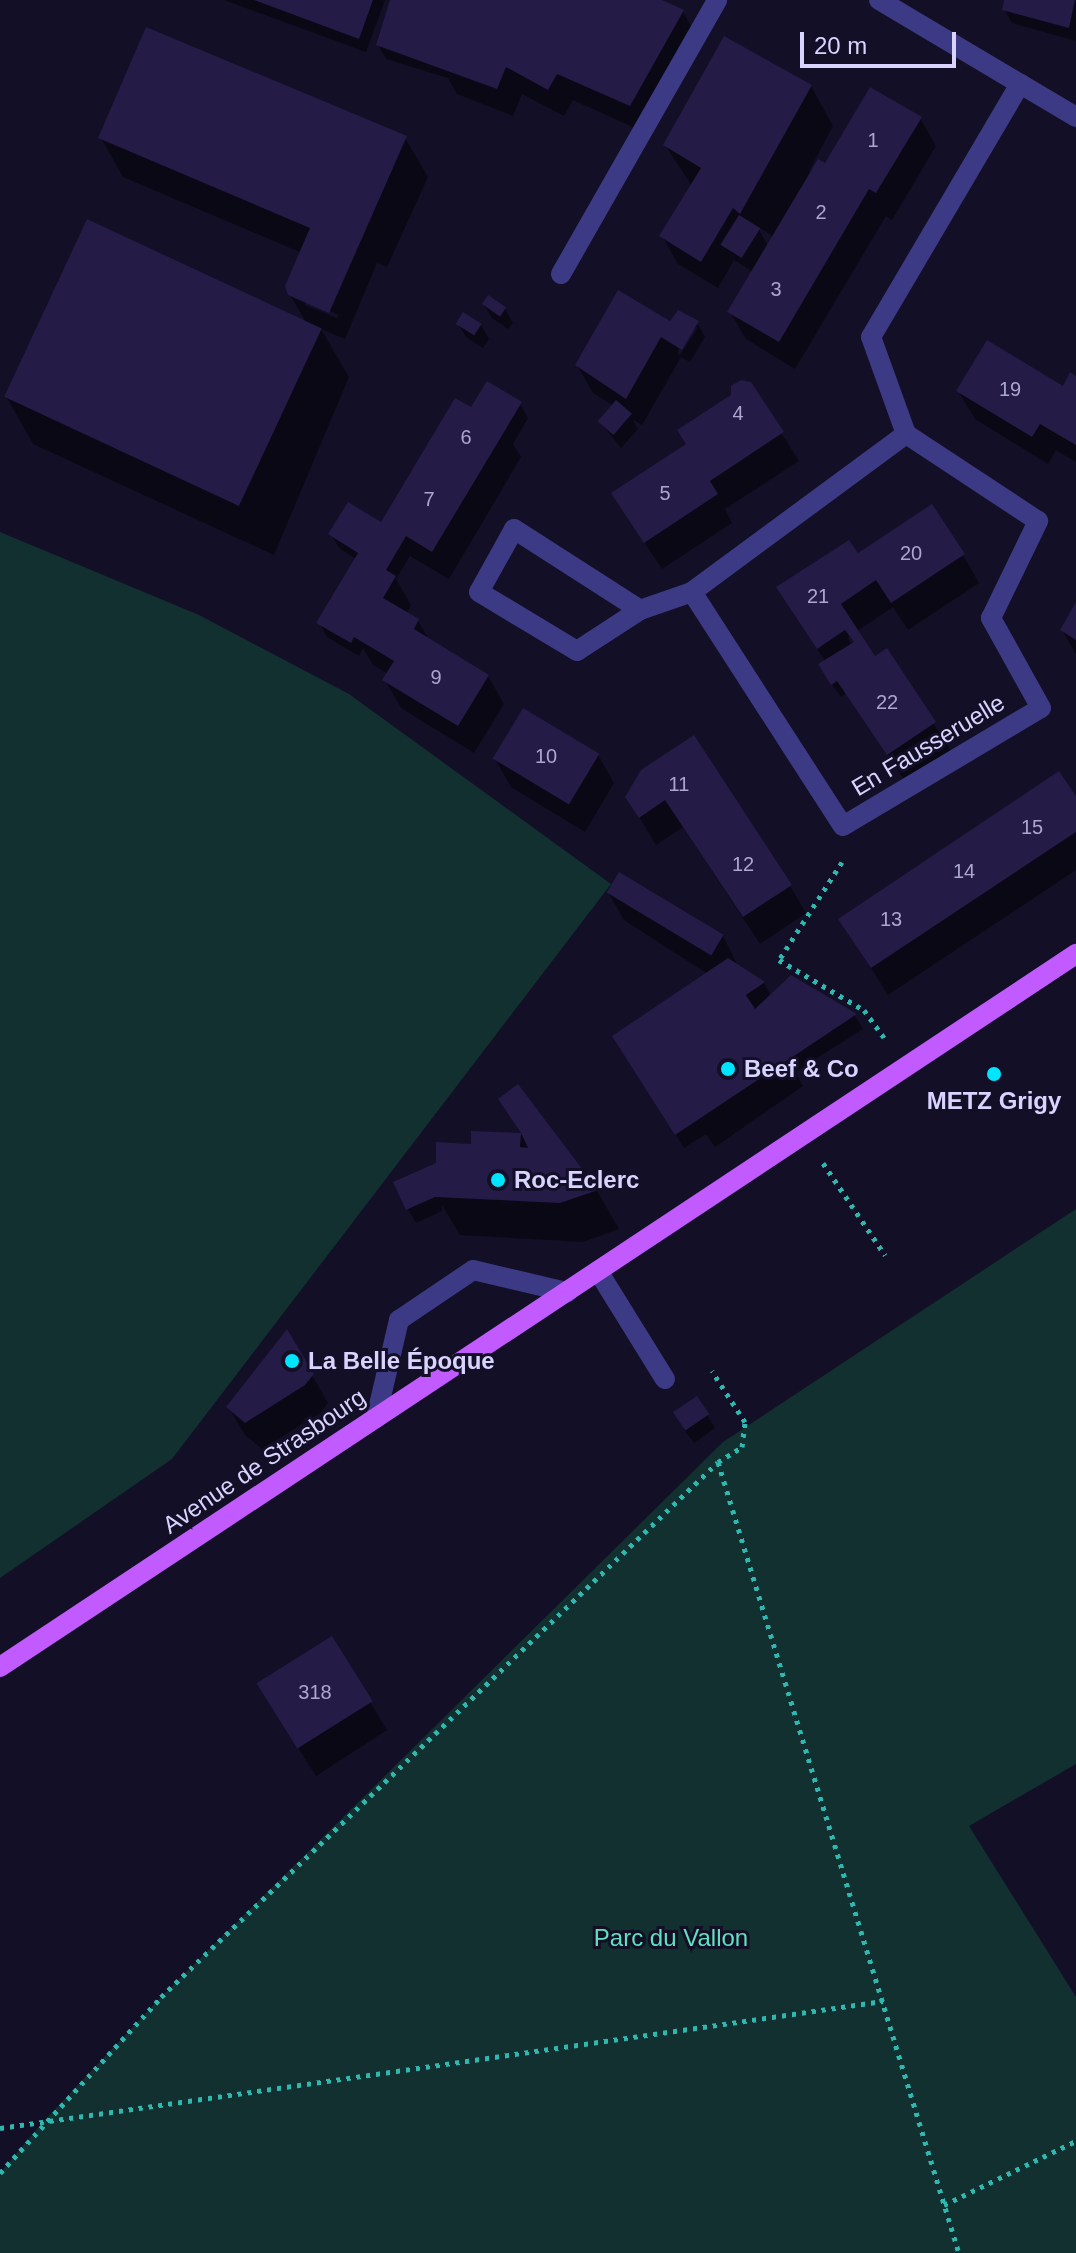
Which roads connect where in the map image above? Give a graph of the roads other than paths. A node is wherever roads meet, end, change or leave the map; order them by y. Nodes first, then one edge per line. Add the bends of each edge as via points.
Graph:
1 (717, 0) edge
2 (879, 0) edge
3 (1020, 84) junction
4 (1076, 117) edge
5 (561, 274) dead end
6 (906, 434) junction
7 (692, 592) junction
8 (640, 610) junction
9 (1076, 954) edge
10 (598, 1271) junction
11 (567, 1292) junction
12 (665, 1379) dead end
13 (376, 1418) junction
14 (0, 1667) edge

1 - 5 street
2 - 3 street
3 - 4 street
3 - 6 street via 871,337
6 - 7 street
6 - 7 street, En Fausseruelle via 1038,521 991,618 1041,708 843,826
7 - 8 street
8 - 8 street via 514,529 479,592 577,651
9 - 10 main road, Avenue de Strasbourg
10 - 11 main road, Avenue de Strasbourg
10 - 12 street
11 - 13 main road, Avenue de Strasbourg
11 - 13 street via 473,1270 399,1320
13 - 14 main road, Avenue de Strasbourg

